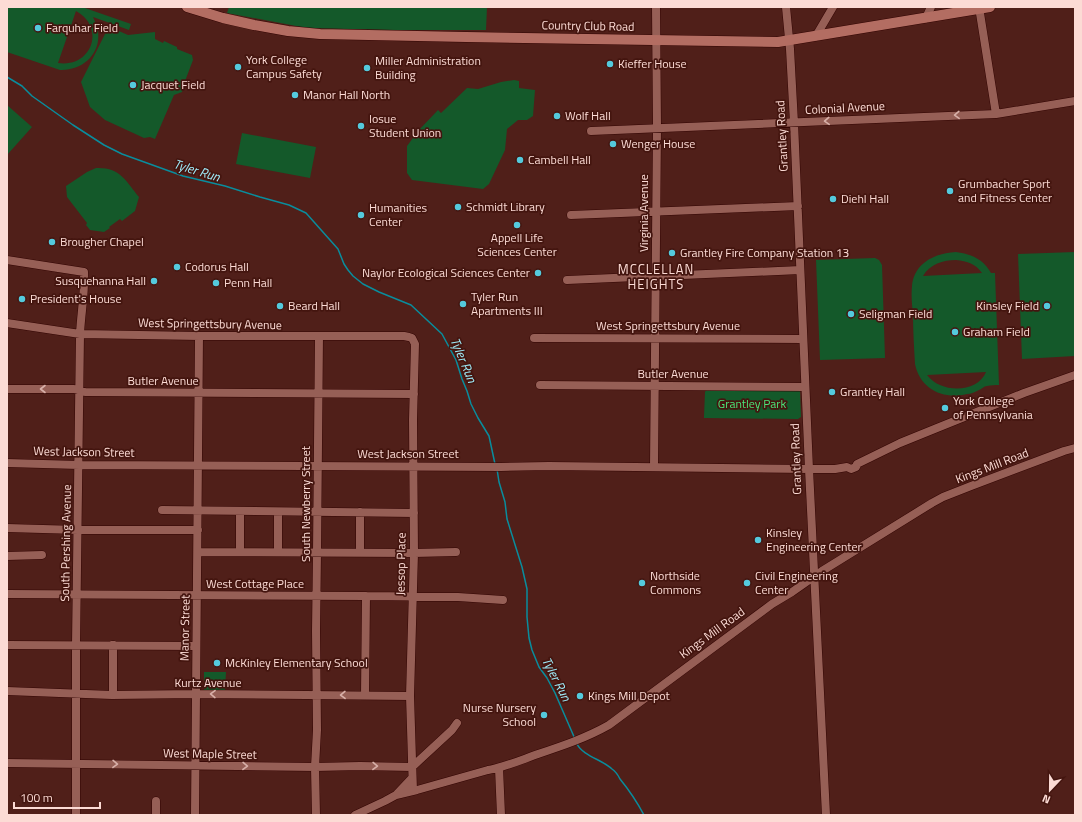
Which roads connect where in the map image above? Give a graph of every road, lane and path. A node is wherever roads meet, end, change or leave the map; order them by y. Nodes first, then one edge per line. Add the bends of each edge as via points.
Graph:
1 (187, 7) edge
2 (656, 7) edge
3 (786, 7) edge
4 (833, 7) edge
5 (931, 7) edge
6 (990, 7) edge
7 (979, 8) edge
8 (926, 18) junction
9 (816, 36) junction
10 (656, 40) junction
11 (789, 40) junction
12 (1075, 102) edge
13 (996, 114) junction
14 (794, 122) junction
15 (657, 128) junction
16 (590, 131) dead end
17 (798, 206) junction
18 (655, 212) junction
19 (571, 214) dead end
20 (7, 260) edge
21 (800, 270) junction
22 (655, 276) junction
23 (567, 280) dead end
24 (7, 323) edge
25 (80, 334) junction
26 (199, 336) junction
27 (319, 336) junction
28 (412, 338) joint
29 (534, 338) dead end
30 (655, 338) junction
31 (803, 339) junction
32 (1075, 375) edge
33 (540, 386) dead end
34 (655, 386) junction
35 (805, 387) junction
36 (7, 389) edge
37 (79, 390) junction
38 (199, 393) junction
39 (319, 393) junction
40 (414, 394) junction
41 (1075, 448) edge
42 (7, 463) edge
43 (78, 465) junction
44 (198, 465) junction
45 (318, 465) junction
46 (414, 466) junction
47 (654, 467) junction
48 (808, 469) junction
49 (162, 510) dead end
50 (198, 510) junction
51 (240, 511) junction
52 (318, 511) junction
53 (278, 512) junction
54 (360, 512) junction
55 (414, 513) junction
56 (7, 528) edge
57 (78, 530) junction
58 (198, 530) junction
59 (198, 552) junction
60 (240, 552) junction
61 (278, 552) junction
62 (360, 552) junction
63 (456, 552) dead end
64 (318, 553) junction
65 (414, 553) junction
66 (42, 555) dead end
67 (7, 556) edge
68 (814, 576) junction
69 (7, 594) edge
70 (78, 595) junction
71 (198, 596) junction
72 (317, 596) junction
73 (366, 596) junction
74 (413, 597) junction
75 (503, 600) dead end
76 (7, 645) edge
77 (76, 645) junction
78 (113, 645) junction
79 (196, 646) junction
80 (7, 691) edge
81 (77, 694) junction
82 (196, 694) junction
83 (113, 695) junction
84 (316, 695) junction
85 (365, 695) junction
86 (410, 696) junction
87 (457, 723) dead end
88 (7, 758) edge
89 (7, 763) edge
90 (17, 763) junction
91 (76, 764) junction
92 (196, 766) junction
93 (315, 767) junction
94 (412, 767) junction
95 (499, 768) junction
96 (412, 778) junction
97 (413, 791) junction
98 (396, 795) junction
99 (156, 801) dead end
100 (76, 815) edge
101 (156, 815) edge
102 (196, 815) edge
103 (316, 815) edge
104 (355, 815) edge
105 (501, 815) edge
106 (826, 815) edge

1 - 10 main road, Country Club Road via 254,25 320,34
2 - 10 street, Virginia Avenue
3 - 11 street, Grantley Road
4 - 9 street
5 - 8 street
6 - 7 main road, Country Club Road
7 - 8 main road, Country Club Road
7 - 13 street
8 - 9 main road, Country Club Road
9 - 11 main road, Country Club Road
10 - 11 main road, Country Club Road
10 - 15 street, Virginia Avenue
11 - 14 street, Grantley Road
12 - 13 street, Colonial Avenue
13 -> 14 street, Colonial Avenue
14 - 15 street, Colonial Avenue
14 - 17 street, Grantley Road
15 - 16 street, Colonial Avenue
15 - 18 street, Virginia Avenue
17 - 18 street
17 - 21 street, Grantley Road
18 - 19 street
18 - 22 street, Virginia Avenue
20 - 25 street, South Pershing Avenue via 84,272 85,288
21 - 22 street
21 - 31 street, Grantley Road
22 - 23 street
22 - 30 street, Virginia Avenue
24 - 25 street, West Springettsbury Avenue
25 - 26 street, West Springettsbury Avenue
25 - 37 street, South Pershing Avenue
26 - 27 street, West Springettsbury Avenue
26 - 38 street, Manor Street
27 - 28 street, West Springettsbury Avenue
27 - 39 street, South Newberry Street
28 - 40 street, Jessop Place via 415,344
29 - 30 street, West Springettsbury Avenue
30 - 31 street, West Springettsbury Avenue
30 - 34 street, Virginia Avenue
31 - 35 street, Grantley Road
32 - 48 street, West Jackson Street via 941,426 857,464 853,462 847,467 835,469
33 - 34 street, Butler Avenue
34 - 35 street, Butler Avenue
34 - 47 street, Virginia Avenue
35 - 48 street, Grantley Road
37 -> 36 street, Butler Avenue
37 - 38 street, Butler Avenue
37 - 43 street, South Pershing Avenue
38 - 39 street, Butler Avenue
38 - 44 street, Manor Street
39 - 40 street, Butler Avenue
39 - 45 street, South Newberry Street
40 - 46 street, Jessop Place
41 - 68 street, Kings Mill Road via 943,497
42 - 43 street, West Jackson Street
43 - 44 street, West Jackson Street
43 - 57 street, South Pershing Avenue
44 - 45 street, West Jackson Street
44 - 50 street, Manor Street
45 - 46 street, West Jackson Street
45 - 52 street, South Newberry Street
46 - 47 street, West Jackson Street
46 - 55 street, Jessop Place
47 - 48 street, West Jackson Street
48 - 68 street, Grantley Road
49 - 50 street
50 - 51 street
50 - 58 street, Manor Street
51 - 53 street
51 - 60 street
52 - 53 street
52 - 54 street
52 - 64 street, South Newberry Street
53 - 61 street
54 - 55 street
54 - 62 street
55 - 65 street, Jessop Place
56 - 57 street
57 - 58 street
57 - 70 street, South Pershing Avenue
58 - 59 street, Manor Street
59 - 60 street
59 - 71 street, Manor Street
60 - 61 street
61 - 64 street
62 - 64 street
62 - 65 street
63 - 65 street
64 - 72 street, South Newberry Street
65 - 74 street, Jessop Place
66 - 67 street
68 - 95 street, Kings Mill Road via 772,604 609,725 578,740
68 - 106 street, Grantley Road
69 - 70 street, West Cottage Place
70 - 71 street, West Cottage Place
70 - 77 street, South Pershing Avenue
71 - 72 street, West Cottage Place
71 - 79 street, Manor Street
72 - 73 street, West Cottage Place
72 - 84 street, South Newberry Street
73 - 74 street, West Cottage Place
73 - 85 street
74 - 75 street, West Cottage Place
74 - 86 street, Jessop Place
76 - 77 street
77 - 78 street
77 - 81 street, South Pershing Avenue
78 - 79 street
78 - 83 street
79 - 82 street, Manor Street
80 - 81 street, Kurtz Avenue
81 - 83 street, Kurtz Avenue
81 - 91 street, South Pershing Avenue
82 - 83 street, Kurtz Avenue
84 -> 82 street, Kurtz Avenue
82 - 92 street, Manor Street
85 -> 84 street, Kurtz Avenue
84 - 93 street, South Newberry Street
85 - 86 street, Kurtz Avenue
86 - 94 street, Jessop Place
87 - 94 street
88 - 90 street
89 - 90 street, West Maple Street
90 - 91 street, West Maple Street
91 -> 92 street, West Maple Street
91 - 100 street, South Pershing Avenue
92 -> 93 street, West Maple Street
92 - 102 street, Manor Street
93 -> 94 street, West Maple Street
93 - 103 street, South Newberry Street
94 - 96 street, Jessop Place
95 - 97 street, Kings Mill Road
95 - 105 street
96 - 97 street, Jessop Place
96 - 98 street
97 - 98 street, Kings Mill Road
98 - 104 street, Kings Mill Road
99 - 101 street

